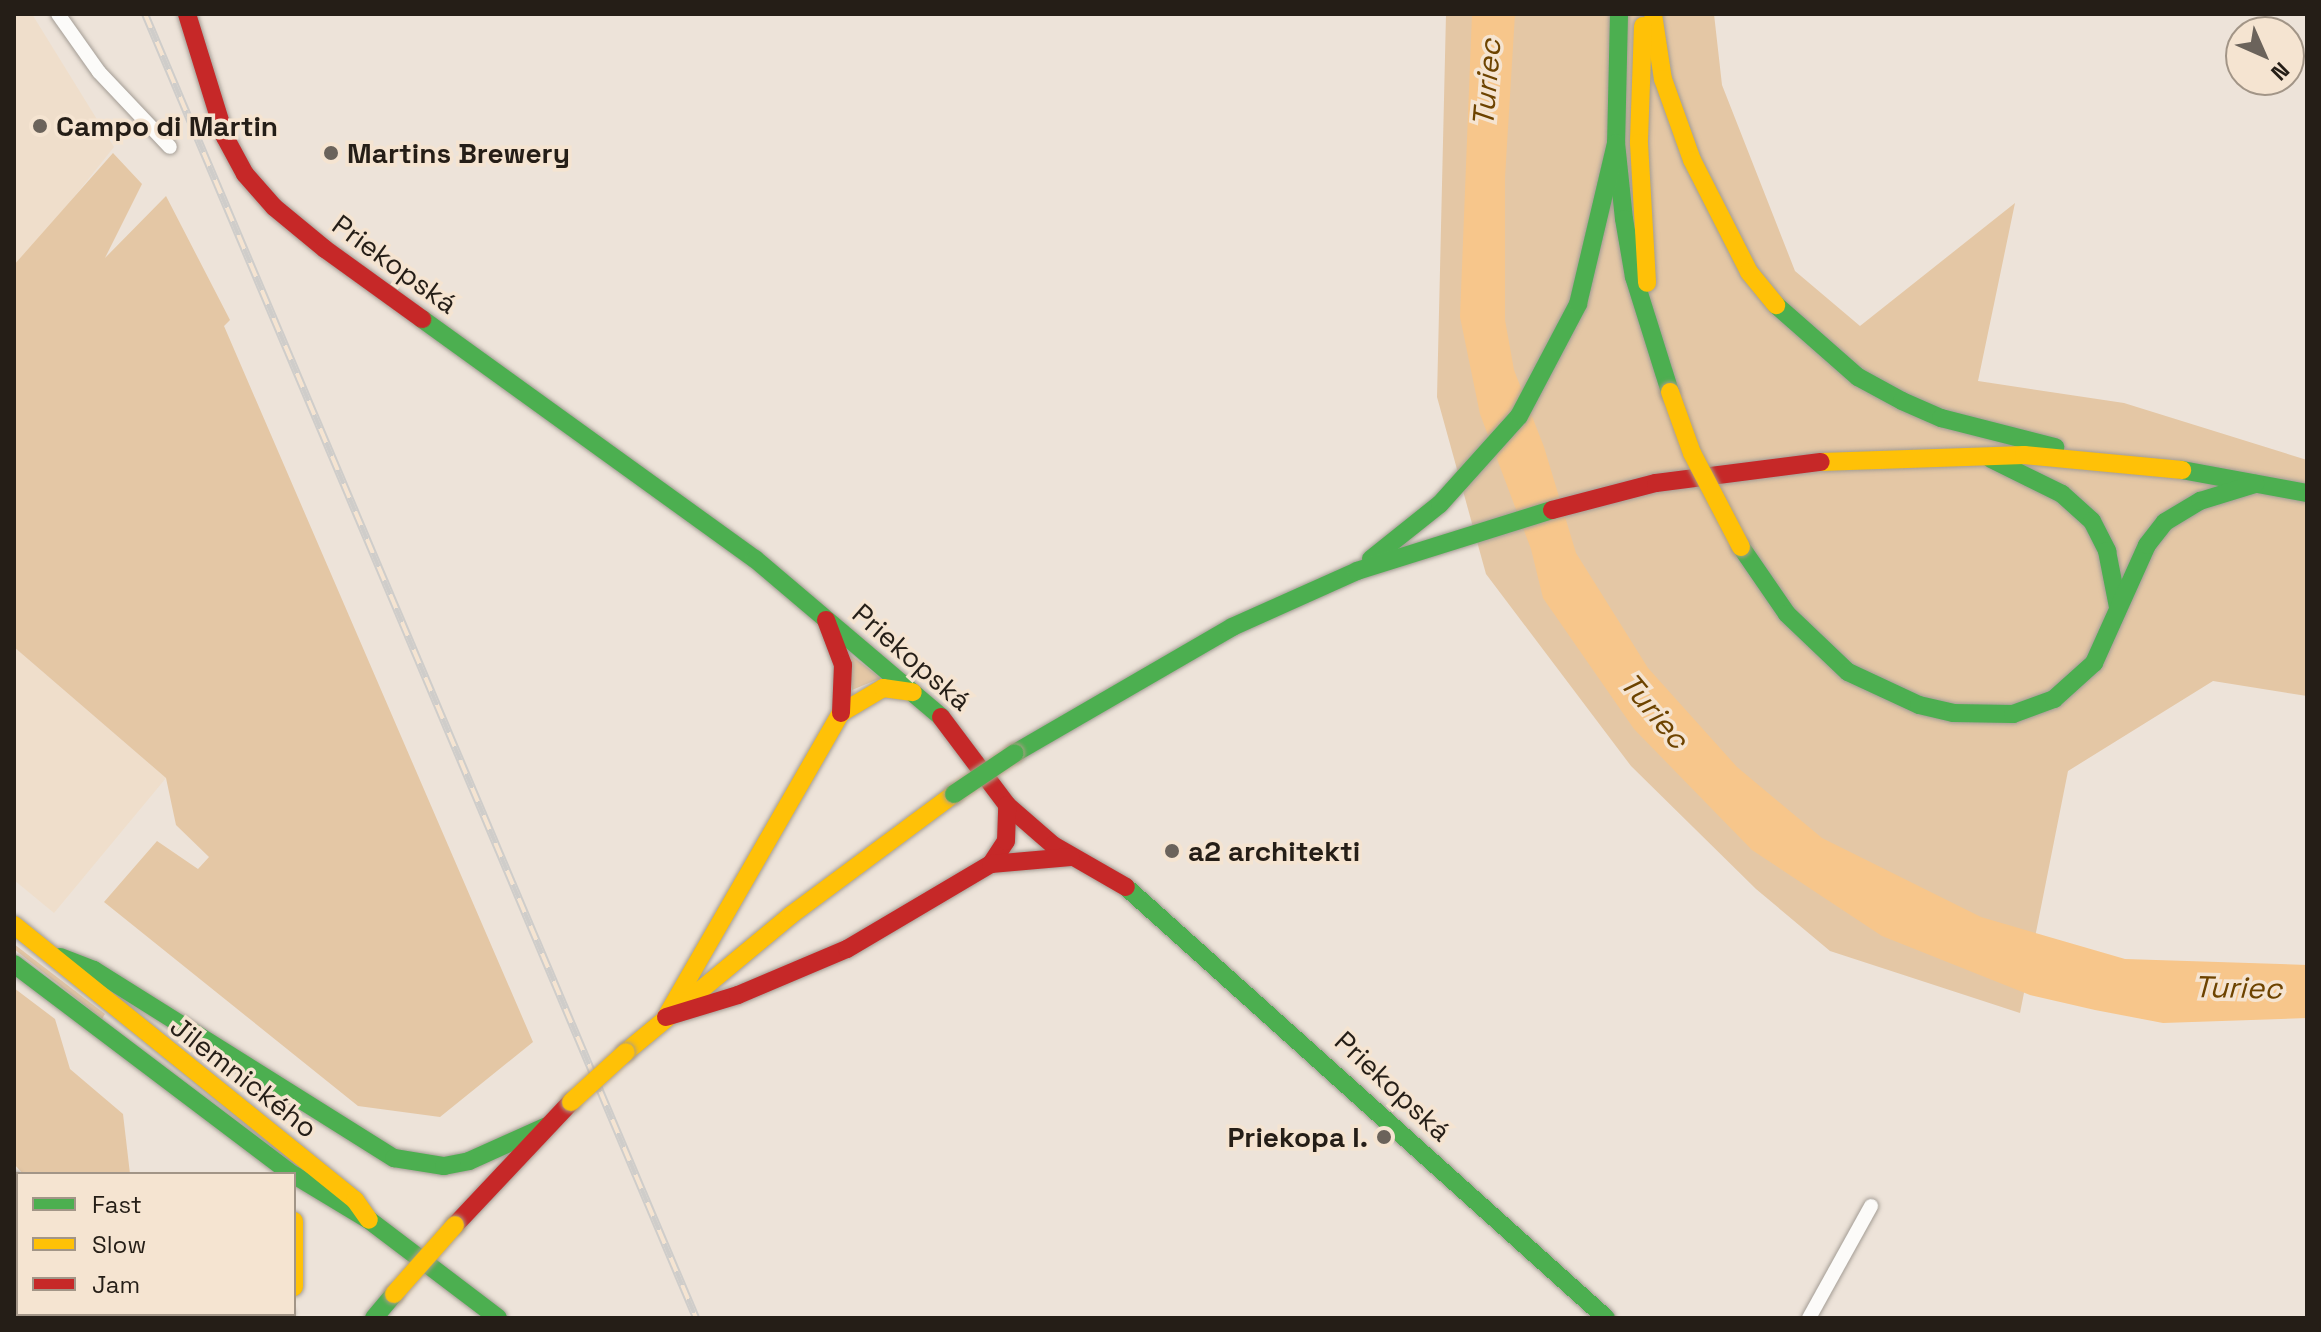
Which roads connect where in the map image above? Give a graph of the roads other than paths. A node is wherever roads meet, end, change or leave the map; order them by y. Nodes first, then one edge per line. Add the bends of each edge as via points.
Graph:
1 (58, 14) edge
2 (187, 14) edge
3 (1619, 14) edge
4 (1643, 14) edge
5 (1653, 14) edge
6 (1616, 143) junction
7 (170, 147) dead end
8 (1648, 313) junction
9 (1983, 455) junction
10 (2106, 460) junction
11 (2260, 483) junction
12 (2307, 493) edge
13 (1357, 571) junction
14 (2118, 607) junction
15 (826, 620) junction
16 (913, 692) junction
17 (841, 713) junction
18 (1007, 805) junction
19 (1071, 857) junction
20 (991, 864) junction
21 (14, 925) edge
22 (60, 957) junction
23 (14, 964) edge
24 (666, 1017) junction
25 (547, 1126) junction
26 (259, 1151) junction
27 (271, 1172) edge
28 (289, 1172) edge
29 (296, 1177) edge
30 (1871, 1206) dead end
31 (369, 1220) junction
32 (374, 1318) edge
33 (498, 1318) edge
34 (1606, 1318) edge
35 (1809, 1318) edge

1 - 7 street via 99,72
2 - 15 main road, Priekopská via 225,137 258,191 296,227 670,495
3 - 6 main road
4 - 8 main road via 1639,143
5 - 10 main road via 1663,79 1692,160 1749,272 1782,313 1858,377 1902,401 1941,418
6 - 8 main road via 1634,277
6 - 13 main road via 1592,260 1550,364 1519,416 1440,504
8 - 14 main road, bridge via 1692,453 1741,547 1787,614 1848,672 1883,690 1953,713 2013,714 2054,699 2094,663 2110,637
9 - 10 main road
9 - 13 main road via 1777,464 1606,494
9 - 14 main road via 2055,490 2092,521 2107,551
10 - 11 main road
11 - 12 main road
11 - 14 main road via 2200,501 2165,522 2147,545
13 - 24 main road, bridge via 1219,634 1015,753 821,891
15 - 16 main road, Priekopská
15 - 17 main road via 843,665
16 - 17 main road via 883,688
16 - 18 main road, Priekopská via 957,733
17 - 24 main road
18 - 19 main road, Priekopská
18 - 20 main road via 1006,841
19 - 20 main road
19 - 34 main road, Priekopská via 1121,883 1163,916
20 - 24 main road via 847,949 738,995
21 - 22 main road, Jilemnického
22 - 25 main road via 94,970 394,1158 444,1166 469,1161
22 - 31 main road, Jilemnického via 125,1019 355,1200
23 - 26 main road, Jilemnického
24 - 25 main road, bridge
25 - 32 main road, bridge
26 - 27 main road
26 - 28 main road, Jilemnického
29 - 31 main road, Jilemnického
30 - 35 street
31 - 33 main road

